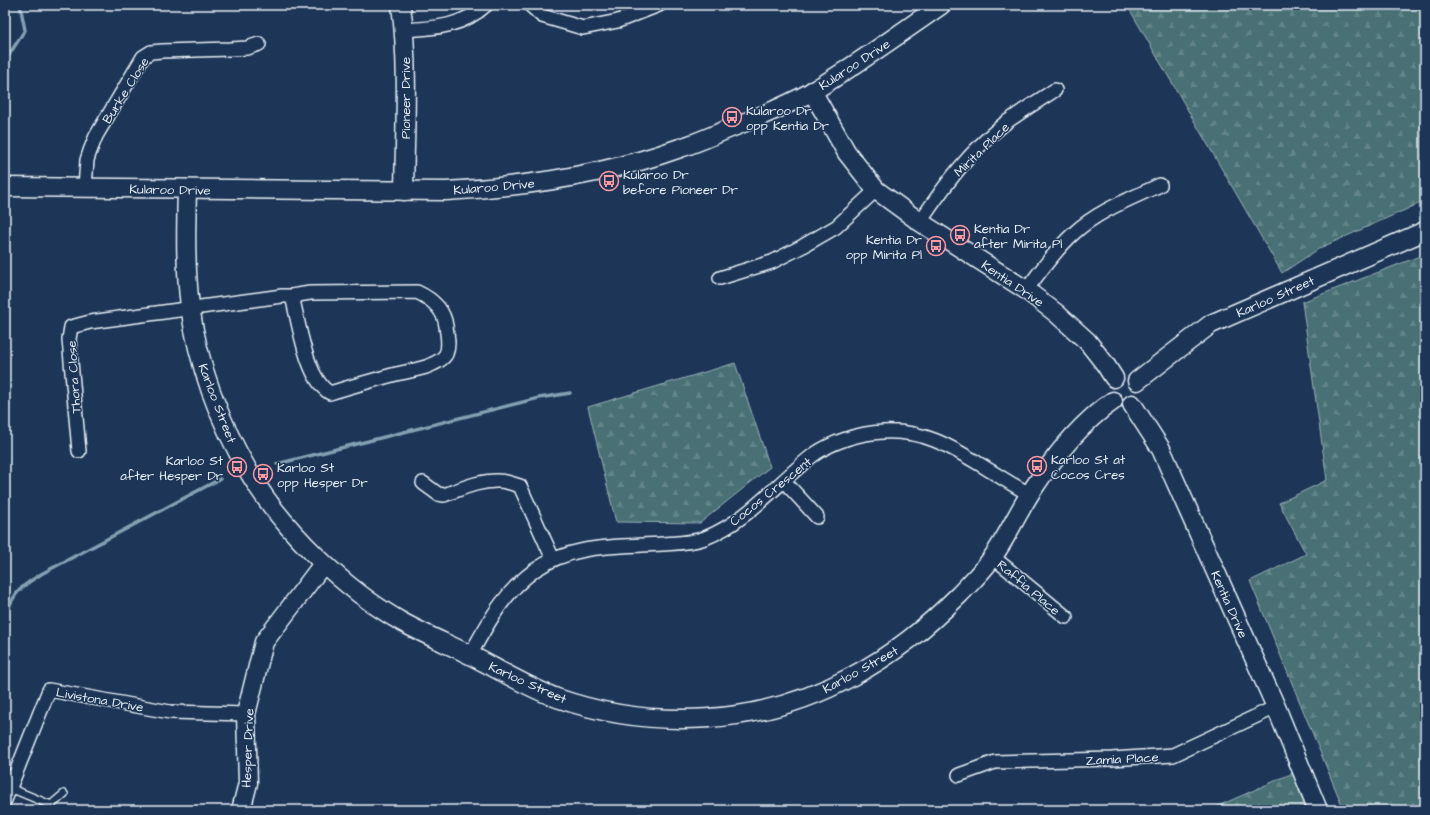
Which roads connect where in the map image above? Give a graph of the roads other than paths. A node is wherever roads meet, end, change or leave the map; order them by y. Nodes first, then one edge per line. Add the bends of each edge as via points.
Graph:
1 (400, 5) edge
2 (486, 5) edge
3 (530, 5) edge
4 (659, 5) edge
5 (941, 5) edge
6 (404, 30) junction
7 (259, 44) dead end
8 (1055, 90) dead end
9 (812, 91) junction
10 (1160, 185) dead end
11 (5, 187) edge
12 (85, 188) junction
13 (187, 189) junction
14 (876, 190) junction
15 (404, 191) junction
16 (920, 222) junction
17 (1425, 231) edge
18 (720, 278) dead end
19 (1026, 290) junction
20 (292, 296) junction
21 (190, 308) junction
22 (1114, 378) junction
23 (1137, 381) junction
24 (1113, 401) junction
25 (1132, 404) junction
26 (79, 451) dead end
27 (784, 481) junction
28 (423, 483) dead end
29 (1029, 494) junction
30 (817, 517) dead end
31 (993, 557) junction
32 (553, 559) junction
33 (323, 564) junction
34 (1066, 617) dead end
35 (470, 655) junction
36 (1276, 707) junction
37 (246, 714) junction
38 (959, 775) dead end
39 (7, 794) edge
40 (64, 794) dead end
41 (51, 808) edge
42 (241, 810) edge
43 (1318, 810) edge

1 - 6 street, Pioneer Drive
2 - 6 street via 477,13 448,26
3 - 4 street via 542,16 583,28 618,21
5 - 9 street, Kularoo Drive
6 - 15 street, Pioneer Drive
7 - 12 street, Burke Close via 247,48 151,52 143,57 96,136 87,160
8 - 16 street, Mirita Place via 983,142 949,180
9 - 14 street, Kentia Drive via 847,154
9 - 15 street, Kularoo Drive via 765,115 680,149 611,168 547,181 488,189
10 - 19 street via 1121,203 1074,233
11 - 12 street, Kularoo Drive
12 - 13 street, Kularoo Drive
13 - 15 street, Kularoo Drive
13 - 21 street, Karloo Street via 186,253
14 - 16 street, Kentia Drive
14 - 18 street via 836,227 803,246 772,262
16 - 19 street, Kentia Drive
17 - 23 street, Karloo Street via 1211,324
19 - 22 street, Kentia Drive via 1087,341
20 - 20 street via 309,364 317,380 330,393 426,367 439,361 446,354 448,346 441,313 432,300 417,292 310,293
20 - 21 street
21 - 26 street, Thora Close via 71,326 69,339
21 - 33 street, Karloo Street via 212,394 238,453 272,506
22 - 23 street via 1126,374
22 - 24 street via 1109,389
23 - 25 street via 1140,393
24 - 25 street via 1122,405
24 - 29 street, Karloo Street via 1098,411 1071,438
25 - 36 street, Kentia Drive via 1161,449
27 - 29 street, Cocos Crescent via 813,456 839,441 883,432 906,433 949,446
27 - 30 street
27 - 32 street, Cocos Crescent via 732,524 703,538 684,542 598,547 575,551
28 - 32 street via 438,494 444,495 474,484 492,481 520,486
29 - 31 street, Karloo Street
31 - 34 street, Raffia Place
31 - 35 street, Karloo Street via 940,614 912,639 879,661 848,679 816,693 759,712 715,718 671,719 627,715 554,697
32 - 35 street, Cocos Crescent via 517,584 499,606
33 - 35 street, Karloo Street via 400,621
33 - 37 street, Hesper Drive via 264,642
36 - 38 street, Zamia Place via 1173,755 995,762
36 - 43 street, Kentia Drive
37 - 39 street, Livistona Drive via 170,712 49,690
37 - 42 street, Hesper Drive via 248,784
39 - 41 lane
40 - 41 lane

